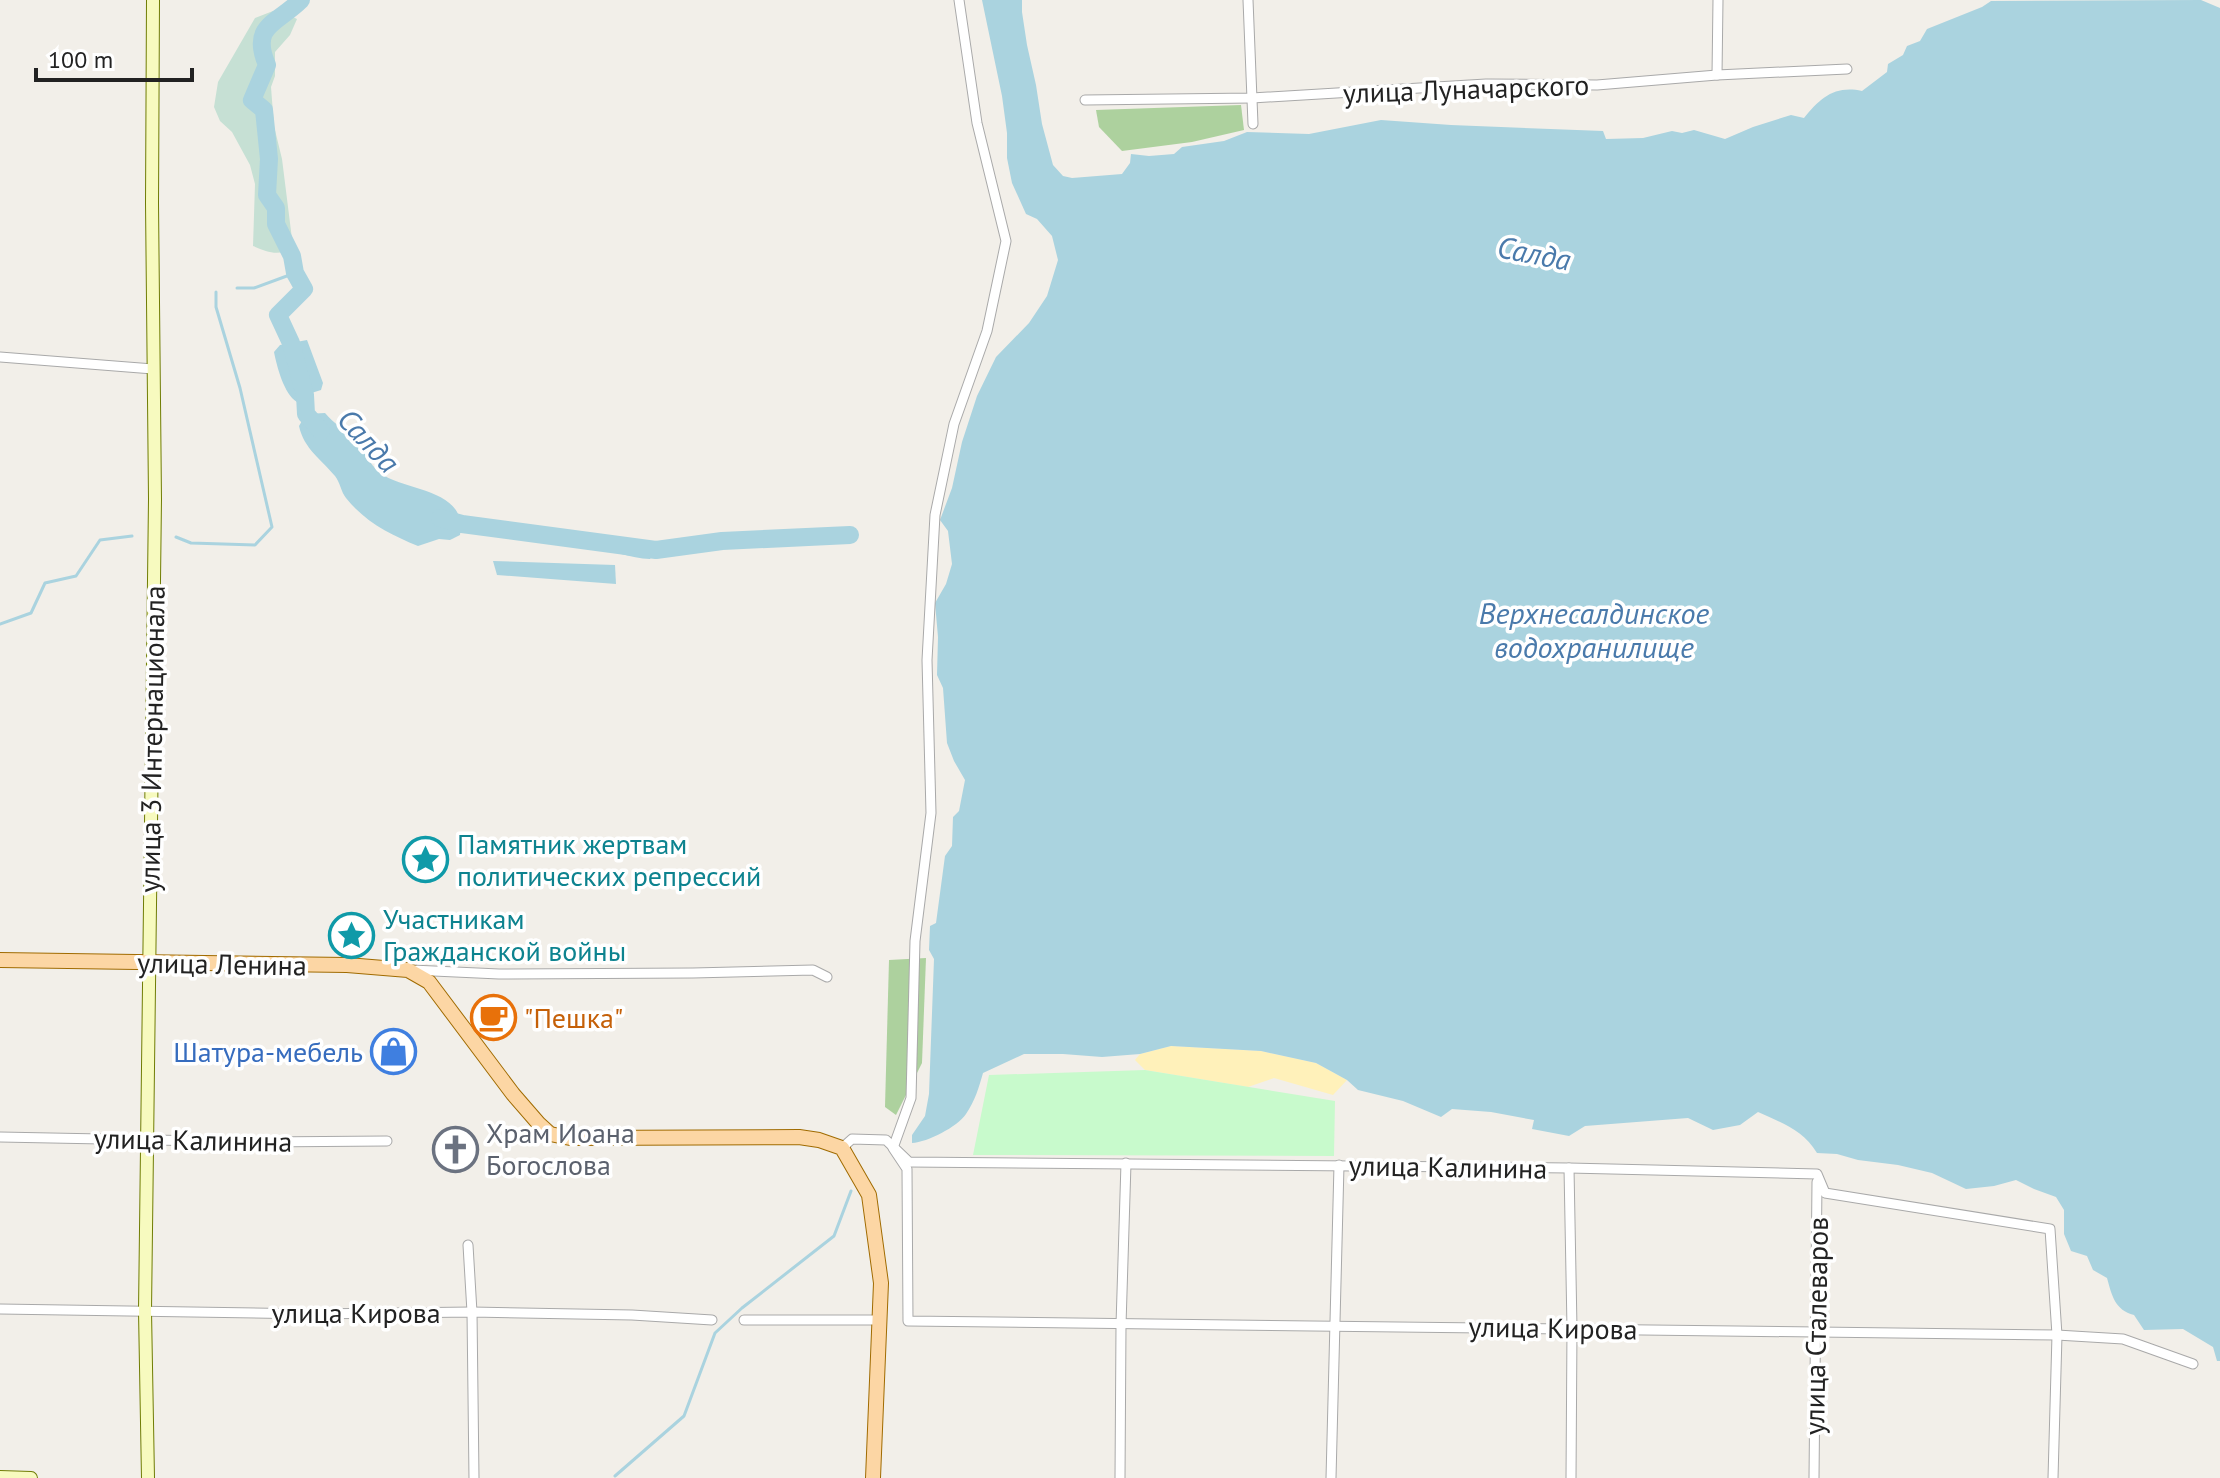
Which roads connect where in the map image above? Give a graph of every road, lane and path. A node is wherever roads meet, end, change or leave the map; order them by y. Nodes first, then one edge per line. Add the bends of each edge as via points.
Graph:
1 (153, 0) edge
2 (959, 0) edge
3 (1248, 0) edge
4 (1718, 0) edge
5 (1847, 69) dead end
6 (1717, 75) junction
7 (1252, 98) junction
8 (1085, 100) dead end
9 (1253, 124) dead end
10 (0, 357) edge
11 (153, 369) junction
12 (0, 960) edge
13 (149, 963) junction
14 (408, 970) junction
15 (827, 977) dead end
16 (0, 1137) edge
17 (149, 1139) junction
18 (387, 1141) dead end
19 (842, 1148) junction
20 (893, 1148) junction
21 (1126, 1163) junction
22 (1339, 1165) junction
23 (1569, 1168) junction
24 (1817, 1174) junction
25 (468, 1245) dead end
26 (0, 1309) edge
27 (145, 1311) junction
28 (472, 1312) junction
29 (712, 1320) dead end
30 (744, 1320) dead end
31 (880, 1320) junction
32 (1121, 1325) junction
33 (1334, 1326) junction
34 (1572, 1328) junction
35 (1817, 1331) junction
36 (2057, 1335) junction
37 (2193, 1364) dead end
38 (0, 1477) edge
39 (31, 1478) edge
40 (148, 1478) edge
41 (474, 1478) edge
42 (873, 1478) edge
43 (1120, 1478) edge
44 (1331, 1478) edge
45 (1571, 1478) edge
46 (1814, 1478) edge
47 (2053, 1478) edge

1 - 11 main road, улица 3 Интернационала
2 - 20 street via 977,123 1006,241 987,331 954,424 935,515 927,660 931,813 915,941 911,1098
3 - 7 street
4 - 6 street
5 - 6 street, улица Луначарского
6 - 7 street, улица Луначарского via 1597,85 1486,84
7 - 8 street, улица Луначарского
7 - 9 street
10 - 11 street
11 - 13 main road, улица 3 Интернационала
12 - 13 main road, улица Ленина
13 - 14 main road, улица Ленина
13 - 17 main road, улица 3 Интернационала
14 - 15 street, улица Ленина via 813,970
14 - 19 main road via 429,982 513,1094 550,1134 799,1137
16 - 17 street, улица Калинина
17 - 18 street, улица Калинина
17 - 27 main road, улица 3 Интернационала
19 - 20 street, улица Калинина via 852,1139 886,1140
19 - 31 main road via 869,1195 881,1283
20 - 21 street, улица Калинина via 909,1162
20 - 32 street, улица Кирова via 907,1169 908,1321
21 - 22 street, улица Калинина
21 - 32 street
22 - 23 street, улица Калинина
22 - 33 street
23 - 24 street, улица Калинина
23 - 34 street
24 - 35 street, улица Сталеваров
24 - 36 street via 1825,1193 2050,1229
25 - 28 street
26 - 27 street, улица Кирова
27 - 28 street, улица Кирова
27 - 40 main road, улица 3 Интернационала
28 - 29 street, улица Кирова
28 - 41 street
30 - 31 street
31 - 42 main road
32 - 33 street, улица Кирова
32 - 43 street
33 - 34 street, улица Кирова
33 - 44 street
34 - 35 street, улица Кирова
34 - 45 street
35 - 36 street, улица Кирова
35 - 46 street, улица Сталеваров
36 - 37 street, улица Кирова via 2123,1339
36 - 47 street
38 - 39 main road

